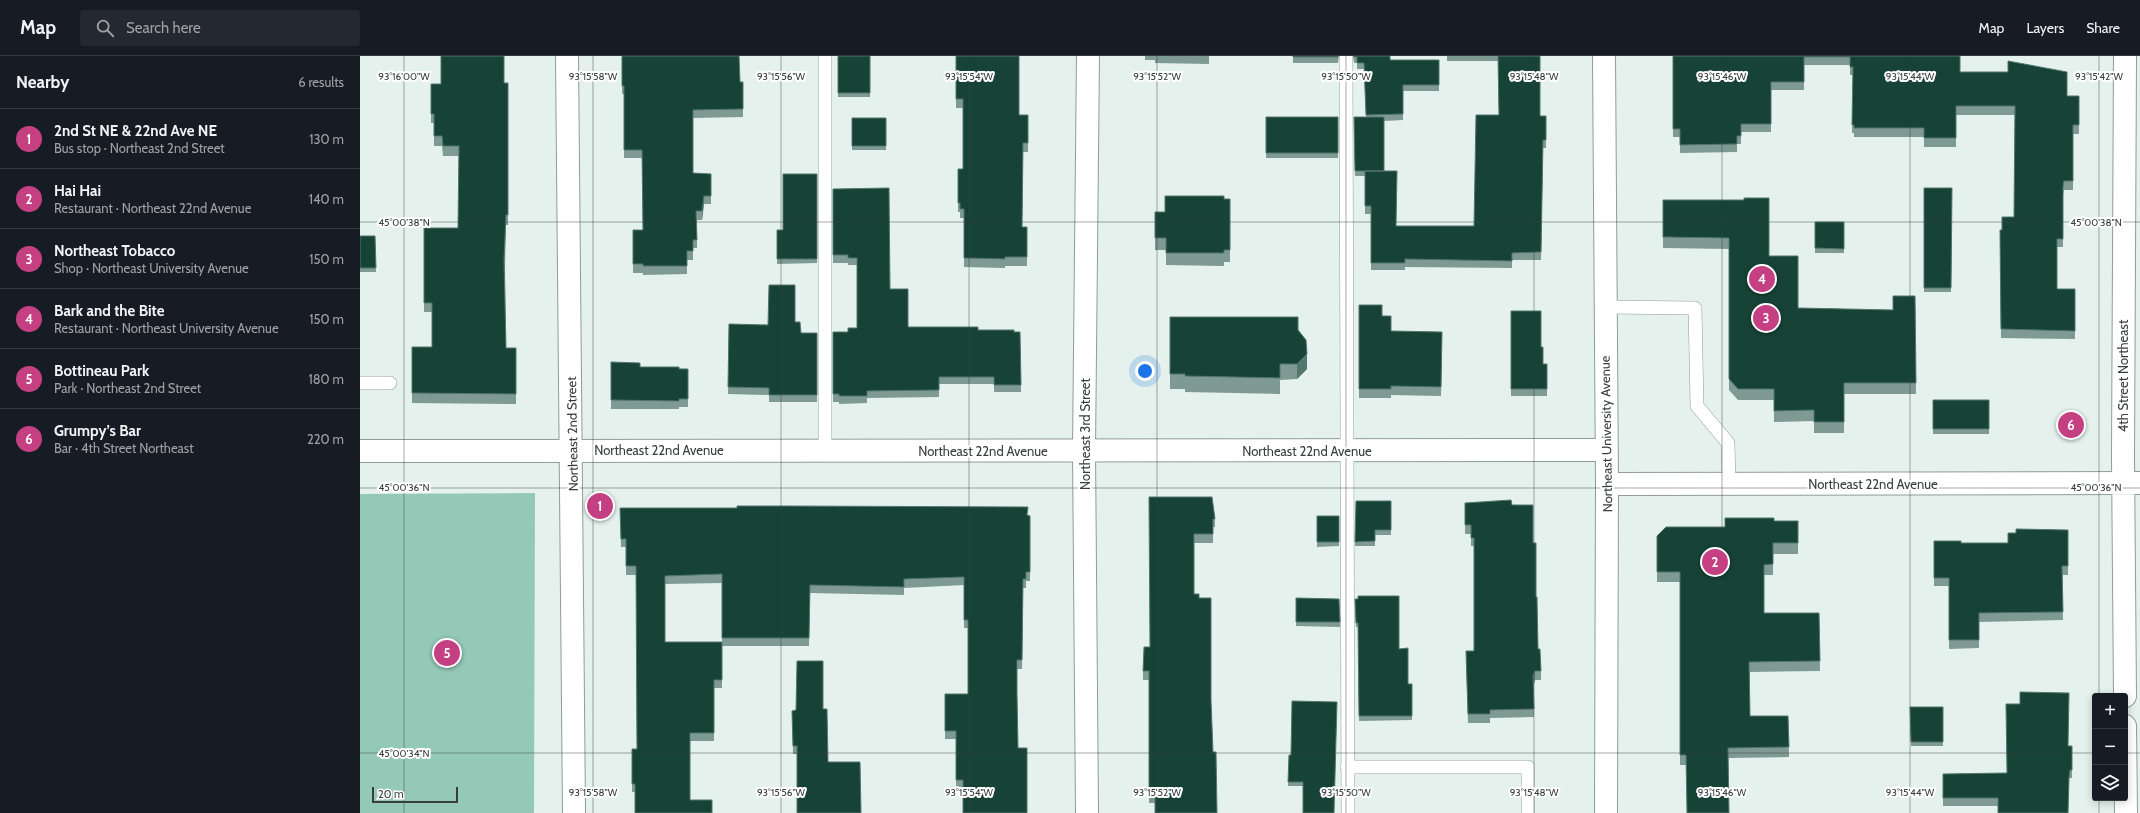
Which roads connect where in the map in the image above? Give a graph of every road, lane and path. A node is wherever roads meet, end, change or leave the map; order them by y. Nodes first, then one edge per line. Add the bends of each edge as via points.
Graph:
1 (567, 56) edge
2 (825, 56) edge
3 (1088, 56) edge
4 (1346, 56) edge
5 (1604, 56) edge
6 (2125, 56) edge
7 (1605, 307) junction
8 (360, 383) edge
9 (390, 383) dead end
10 (572, 450) junction
11 (1084, 450) junction
12 (1606, 450) junction
13 (360, 451) edge
14 (825, 451) junction
15 (1346, 451) junction
16 (2132, 483) edge
17 (1607, 484) junction
18 (1729, 484) junction
19 (2125, 693) edge
20 (2125, 729) edge
21 (1347, 767) junction
22 (574, 813) edge
23 (1087, 813) edge
24 (1348, 813) edge
25 (1528, 813) edge
26 (1606, 813) edge
27 (2126, 813) edge

1 - 10 street, Northeast 2nd Street
2 - 14 lane
3 - 11 street, Northeast 3rd Street
4 - 15 lane
5 - 7 street, Northeast University Avenue
6 - 16 street, 4th Street Northeast
7 - 12 street, Northeast University Avenue
7 - 18 lane via 1695,308 1697,406 1728,443
8 - 9 lane
10 - 13 street, Northeast 22nd Avenue
10 - 14 street, Northeast 22nd Avenue
10 - 22 street, Northeast 2nd Street
11 - 14 street, Northeast 22nd Avenue
11 - 15 street, Northeast 22nd Avenue
11 - 23 street, Northeast 3rd Street
12 - 15 street, Northeast 22nd Avenue
12 - 17 street, Northeast University Avenue
15 - 21 lane
16 - 18 street, Northeast 22nd Avenue
16 - 19 street, 4th Street Northeast
17 - 18 street, Northeast 22nd Avenue
17 - 26 street, Northeast University Avenue
20 - 27 street
21 - 24 lane
21 - 25 lane via 1528,767

